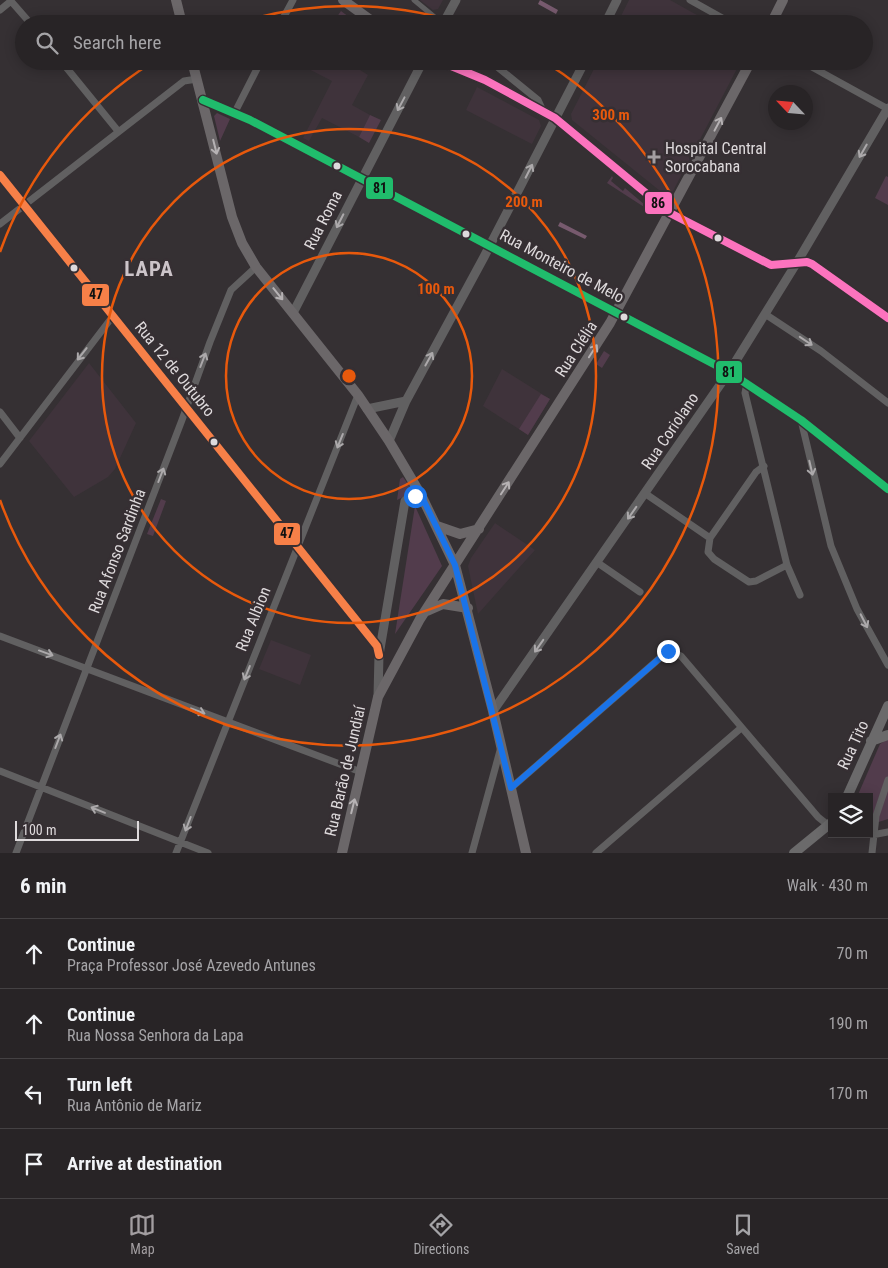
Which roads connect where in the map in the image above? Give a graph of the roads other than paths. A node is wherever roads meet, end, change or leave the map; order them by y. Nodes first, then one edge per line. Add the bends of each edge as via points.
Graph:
1 (176, 0) edge
2 (293, 0) edge
3 (343, 0) edge
4 (414, 0) edge
5 (456, 0) edge
6 (617, 0) edge
7 (690, 0) edge
8 (783, 0) edge
9 (11, 1) edge
10 (0, 10) edge
11 (23, 15) edge
12 (180, 15) edge
13 (285, 15) edge
14 (364, 15) edge
15 (432, 15) edge
16 (448, 15) edge
17 (610, 15) edge
18 (717, 15) edge
19 (775, 15) edge
20 (68, 70) edge
21 (194, 70) edge
22 (256, 70) edge
23 (418, 70) edge
24 (461, 70) edge
25 (501, 70) edge
26 (580, 70) edge
27 (746, 70) edge
28 (817, 70) edge
29 (197, 79) junction
30 (203, 100) junction
31 (888, 109) edge
32 (543, 111) junction
33 (235, 112) junction
34 (556, 118) junction
35 (118, 130) junction
36 (0, 175) edge
37 (362, 178) junction
38 (25, 205) junction
39 (670, 213) junction
40 (0, 224) edge
41 (490, 245) junction
42 (796, 264) junction
43 (256, 267) junction
44 (293, 313) junction
45 (616, 313) junction
46 (766, 314) junction
47 (113, 316) junction
48 (888, 318) edge
49 (729, 372) junction
50 (748, 383) junction
51 (358, 396) junction
52 (406, 401) junction
53 (888, 403) edge
54 (185, 405) junction
55 (367, 409) junction
56 (0, 412) edge
57 (801, 420) junction
58 (20, 438) junction
59 (389, 441) junction
60 (0, 464) edge
61 (764, 466) junction
62 (888, 489) edge
63 (646, 494) junction
64 (421, 495) junction
65 (437, 526) junction
66 (479, 529) junction
67 (710, 538) junction
68 (297, 547) junction
69 (598, 563) junction
70 (455, 565) junction
71 (787, 565) junction
72 (640, 592) dead end
73 (800, 595) dead end
74 (468, 608) junction
75 (426, 611) junction
76 (0, 636) edge
77 (380, 655) junction
78 (888, 665) edge
79 (86, 668) junction
80 (378, 697) junction
81 (888, 706) edge
82 (494, 711) junction
83 (227, 722) junction
84 (741, 728) junction
85 (888, 735) edge
86 (871, 741) junction
87 (502, 745) junction
88 (0, 772) edge
89 (361, 772) junction
90 (888, 780) edge
91 (40, 787) junction
92 (511, 788) junction
93 (848, 793) edge
94 (828, 826) edge
95 (873, 830) edge
96 (888, 832) edge
97 (873, 835) edge
98 (872, 838) edge
99 (180, 842) junction
100 (16, 853) edge
101 (176, 853) edge
102 (208, 853) edge
103 (342, 853) edge
104 (472, 853) edge
105 (526, 853) edge
106 (596, 853) edge
107 (794, 853) edge
108 (872, 853) edge

1 - 12 main road
2 - 13 street
3 - 14 main road
4 - 15 street
5 - 16 street
6 - 17 street
7 - 18 street
8 - 19 main road
9 - 10 street
9 - 11 street
20 - 35 street
21 - 29 main road
22 - 33 street
23 -> 37 street, Rua Roma
24 - 32 main road
25 - 32 street via 538,100
26 - 34 street
39 -> 27 main road, Rua Clélia
28 - 31 street
29 - 30 main road
29 - 35 street via 184,80
30 - 33 street, Rua Monteiro de Melo
30 -> 43 main road via 232,217
31 -> 42 street, Rua Coriolano
32 - 34 main road
33 - 37 street, Rua Monteiro de Melo
34 - 39 main road
41 -> 34 street
35 - 38 street
36 - 38 street, Rua 12 de Outubro
37 - 41 street, Rua Monteiro de Melo
37 -> 44 street, Rua Roma
38 - 40 street
38 - 47 street, Rua 12 de Outubro
39 - 42 street via 771,265
39 - 45 main road, Rua Clélia
41 - 45 street, Rua Monteiro de Melo
52 -> 41 street
42 - 46 street, Rua Coriolano
42 - 48 street via 807,262 817,267
43 -> 44 main road
54 -> 43 street, Rua Afonso Sardinha via 231,290
44 - 51 main road
45 - 49 street, Rua Monteiro de Melo
66 -> 45 main road, Rua Clélia
46 - 49 street, Rua Coriolano
46 -> 53 street via 821,351
47 - 54 street, Rua 12 de Outubro
47 -> 58 street
49 - 50 street, Rua Monteiro de Melo
49 - 63 street, Rua Coriolano
50 - 57 street, Rua Monteiro de Melo
50 - 61 street via 745,392
51 - 55 main road
51 -> 68 street, Rua Albion
52 - 55 street
52 - 59 street
54 - 68 street, Rua 12 de Outubro
79 -> 54 street, Rua Afonso Sardinha
55 - 59 main road
56 - 58 street
57 - 62 street, Rua Monteiro de Melo
57 -> 78 street via 831,546 857,609
58 - 60 street
59 - 64 main road
61 - 67 street via 756,472
61 - 71 street
63 - 67 street
63 -> 69 street, Rua Coriolano
64 - 65 main road
64 - 77 street via 405,501
65 - 66 main road via 460,534
65 - 70 main road
66 - 70 main road, Rua Clélia
67 - 71 street via 708,548 711,556 748,582
68 - 77 street, Rua 12 de Outubro via 377,646
68 -> 83 street, Rua Albion
69 - 72 street
69 -> 82 street, Rua Coriolano
70 - 74 main road
70 - 75 main road, Rua Clélia
71 - 73 street
74 - 75 main road via 443,604
74 - 82 main road
75 - 80 main road, Rua Barão de Jundiaí
76 -> 79 street
77 - 80 street
79 -> 83 street
91 -> 79 street, Rua Afonso Sardinha
80 - 89 main road, Rua Barão de Jundiaí
81 - 86 main road, Rua Tito
82 - 87 main road
83 - 89 street
83 -> 99 street, Rua Albion
84 - 92 street via 681,656 668,651
84 - 94 street
84 - 106 street
85 - 86 main road
86 - 93 main road, Rua Tito
87 - 92 main road
87 - 104 street
88 - 91 street
103 -> 89 main road, Rua Barão de Jundiaí
90 - 95 street
99 -> 91 street
91 - 100 street, Rua Afonso Sardinha
92 - 105 main road
94 - 107 main road
96 - 97 street
98 - 108 street
99 - 101 street, Rua Albion
99 - 102 street

